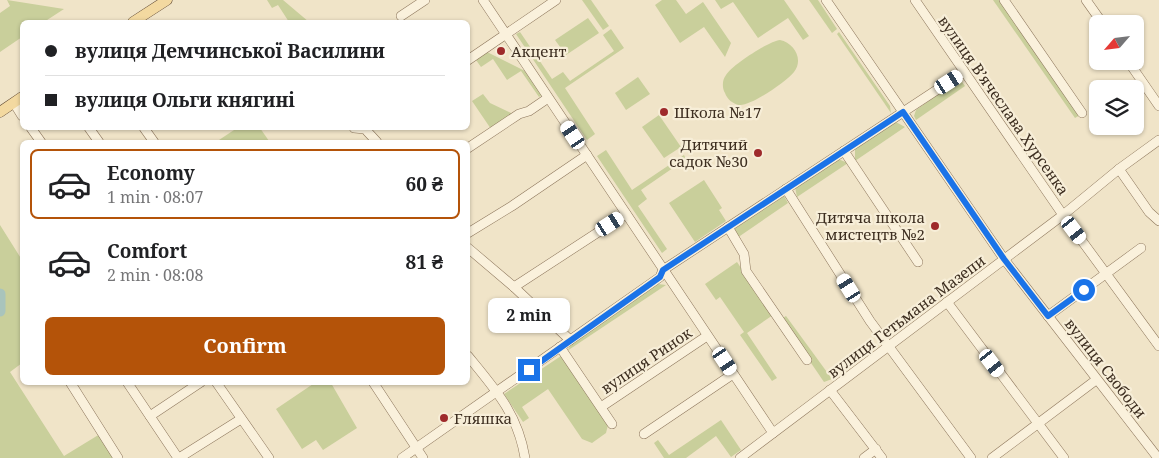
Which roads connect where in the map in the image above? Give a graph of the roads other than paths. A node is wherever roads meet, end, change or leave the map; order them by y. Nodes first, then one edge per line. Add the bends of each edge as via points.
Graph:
1 (167, 0) edge
2 (425, 0) edge
3 (483, 0) edge
4 (556, 0) edge
5 (826, 0) edge
6 (915, 0) edge
7 (1004, 0) edge
8 (1086, 0) edge
9 (1096, 15) edge
10 (401, 16) dead end
11 (136, 20) edge
12 (506, 34) junction
13 (470, 59) edge
14 (1134, 70) edge
15 (964, 72) junction
16 (548, 98) junction
17 (18, 100) edge
18 (1159, 106) edge
19 (0, 112) edge
20 (903, 112) junction
21 (1082, 113) dead end
22 (32, 130) edge
23 (368, 130) edge
24 (39, 140) edge
25 (375, 140) edge
26 (1159, 140) edge
27 (470, 147) edge
28 (844, 150) junction
29 (587, 155) junction
30 (1119, 169) junction
31 (786, 189) junction
32 (626, 214) junction
33 (1063, 215) junction
34 (1159, 222) edge
35 (728, 227) junction
36 (470, 231) edge
37 (1141, 248) dead end
38 (470, 250) edge
39 (1004, 259) junction
40 (918, 262) dead end
41 (663, 270) junction
42 (1107, 274) junction
43 (514, 287) junction
44 (947, 302) junction
45 (1048, 316) junction
46 (708, 336) junction
47 (570, 340) junction
48 (888, 346) junction
49 (1159, 346) edge
50 (560, 347) junction
51 (470, 358) edge
52 (806, 360) dead end
53 (733, 374) junction
54 (1096, 380) junction
55 (72, 385) edge
56 (128, 385) edge
57 (196, 385) edge
58 (218, 385) edge
59 (375, 385) edge
60 (830, 390) junction
61 (498, 392) junction
62 (600, 407) junction
63 (150, 416) junction
64 (241, 419) junction
65 (612, 424) dead end
66 (1038, 424) junction
67 (773, 433) junction
68 (644, 434) dead end
69 (417, 448) junction
70 (876, 449) junction
71 (118, 458) edge
72 (178, 458) edge
73 (269, 458) edge
74 (402, 458) edge
75 (423, 458) edge
76 (525, 458) edge
77 (740, 458) edge
78 (864, 458) edge
79 (882, 458) edge
80 (971, 458) edge
81 (992, 458) edge
82 (1064, 458) edge
83 (1158, 458) edge

1 - 11 main road
2 - 10 street
3 - 12 street
4 - 12 street
5 - 20 street, вулиця Свободи
6 - 15 street, вулиця Вʼячеслава Хурсенка
7 - 21 street
8 - 9 street
12 - 13 street
12 - 16 street
14 - 18 street
15 - 20 street
15 - 33 street, вулиця Вʼячеслава Хурсенка
16 - 27 street
16 - 29 street
17 - 19 main road
20 - 28 street
20 - 39 street, вулиця Свободи
22 - 24 street
23 - 25 street
26 - 30 street, вулиця Гетьмана Мазепи
28 - 31 street
28 - 40 street
29 - 32 street
29 - 36 street
30 - 33 street, вулиця Гетьмана Мазепи
30 - 34 street
31 - 35 street
31 - 48 street
32 - 41 street
32 - 43 street
33 - 39 street, вулиця Гетьмана Мазепи
33 - 42 street, вулиця Вʼячеслава Хурсенка
35 - 41 street
35 - 52 street via 744,254 746,271
37 - 42 street
38 - 43 street
39 - 44 street, вулиця Гетьмана Мазепи
39 - 45 street, вулиця Свободи
41 - 46 street
41 - 47 street via 660,277
42 - 45 street
42 - 49 street, вулиця Вʼячеслава Хурсенка
43 - 47 street
44 - 48 street, вулиця Гетьмана Мазепи
44 - 66 street
45 - 54 street, вулиця Свободи
46 - 53 street
46 - 62 street, вулиця Ринок
47 - 50 street
48 - 60 street, вулиця Гетьмана Мазепи
48 - 80 street
50 - 61 street
50 - 62 street
51 - 61 street
53 - 67 street
53 - 68 street
54 - 66 street
54 - 83 street, вулиця Свободи
55 - 71 street
56 - 63 street
57 - 63 street
58 - 64 street
59 - 69 street
60 - 67 street, вулиця Гетьмана Мазепи
60 - 70 street
61 - 69 street
61 - 76 street via 515,419
62 - 65 street
63 - 72 street
64 - 72 street
64 - 73 street
66 - 81 street
66 - 82 street
67 - 77 street, вулиця Гетьмана Мазепи
69 - 74 street
69 - 75 street
70 - 78 street
70 - 79 street

